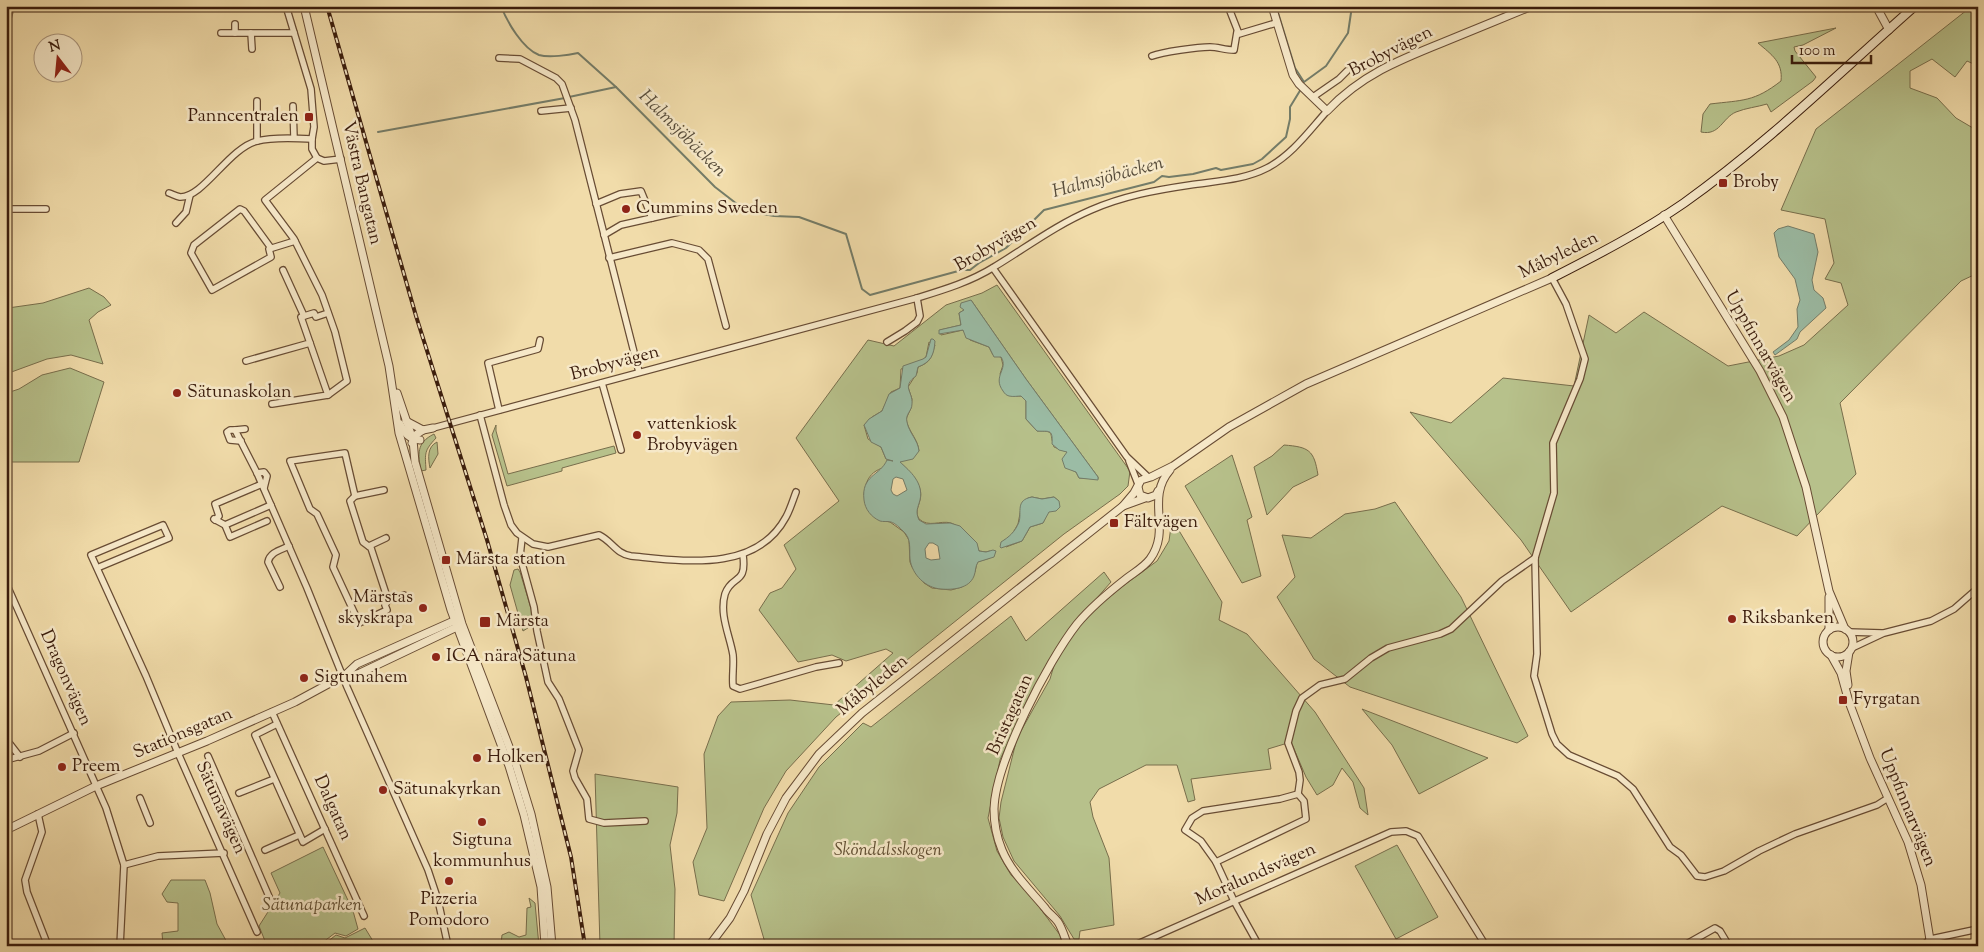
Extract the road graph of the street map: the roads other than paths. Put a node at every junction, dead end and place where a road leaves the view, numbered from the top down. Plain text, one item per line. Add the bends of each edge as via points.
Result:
1 (11, 6) edge
2 (286, 6) edge
3 (304, 6) edge
4 (1228, 6) edge
5 (1272, 6) edge
6 (1532, 6) edge
7 (1876, 6) edge
8 (1915, 6) edge
9 (1276, 23) junction
10 (236, 24) dead end
11 (6, 26) edge
12 (1889, 30) junction
13 (1237, 32) junction
14 (221, 33) dead end
15 (235, 33) junction
16 (251, 33) junction
17 (294, 33) junction
18 (252, 50) dead end
19 (1152, 56) dead end
20 (499, 58) dead end
21 (1347, 71) dead end
22 (1313, 97) junction
23 (257, 101) dead end
24 (293, 106) dead end
25 (571, 108) junction
26 (541, 110) dead end
27 (1327, 111) junction
28 (294, 138) junction
29 (312, 139) junction
30 (257, 141) junction
31 (317, 158) junction
32 (341, 159) junction
33 (169, 193) dead end
34 (190, 194) junction
35 (596, 204) junction
36 (6, 209) edge
37 (46, 209) dead end
38 (683, 211) dead end
39 (1664, 215) junction
40 (652, 218) junction
41 (176, 223) dead end
42 (604, 235) junction
43 (295, 241) junction
44 (271, 248) junction
45 (610, 258) junction
46 (993, 268) junction
47 (283, 270) dead end
48 (1552, 278) junction
49 (917, 298) junction
50 (328, 313) junction
51 (304, 316) junction
52 (726, 326) dead end
53 (540, 340) dead end
54 (887, 342) dead end
55 (310, 343) junction
56 (246, 361) dead end
57 (639, 372) junction
58 (602, 384) junction
59 (328, 395) junction
60 (272, 404) dead end
61 (499, 410) junction
62 (480, 415) junction
63 (402, 421) junction
64 (433, 428) junction
65 (235, 430) junction
66 (245, 430) dead end
67 (423, 430) junction
68 (416, 440) junction
69 (241, 441) junction
70 (621, 450) dead end
71 (1127, 456) junction
72 (1173, 466) junction
73 (410, 468) junction
74 (1150, 477) junction
75 (1138, 485) junction
76 (263, 487) junction
77 (1159, 489) junction
78 (384, 490) dead end
79 (796, 492) dead end
80 (355, 496) junction
81 (1146, 498) junction
82 (271, 505) junction
83 (1123, 506) junction
84 (1159, 517) junction
85 (267, 521) dead end
86 (225, 525) junction
87 (386, 538) dead end
88 (522, 538) junction
89 (289, 546) junction
90 (368, 546) junction
91 (743, 555) junction
92 (1535, 558) junction
93 (97, 568) junction
94 (6, 582) edge
95 (280, 587) dead end
96 (1978, 588) edge
97 (1829, 591) junction
98 (404, 595) dead end
99 (388, 600) junction
100 (458, 622) junction
101 (1829, 630) junction
102 (1847, 630) junction
103 (1884, 633) junction
104 (1850, 650) junction
105 (1830, 655) junction
106 (839, 663) dead end
107 (343, 677) junction
108 (272, 712) junction
109 (1854, 712) junction
110 (277, 724) junction
111 (74, 733) junction
112 (6, 739) edge
113 (178, 753) junction
114 (208, 756) dead end
115 (20, 757) junction
116 (6, 760) edge
117 (274, 779) junction
118 (96, 786) junction
119 (239, 793) dead end
120 (1298, 794) junction
121 (140, 798) dead end
122 (1888, 798) junction
123 (38, 814) junction
124 (645, 821) dead end
125 (150, 823) dead end
126 (325, 829) junction
127 (6, 830) edge
128 (299, 835) junction
129 (265, 850) dead end
130 (224, 853) junction
131 (1216, 862) junction
132 (124, 865) junction
133 (1234, 901) junction
134 (274, 908) dead end
135 (364, 916) dead end
136 (1978, 929) edge
137 (258, 932) dead end
138 (1931, 942) edge
139 (48, 946) edge
140 (120, 946) edge
141 (448, 946) edge
142 (545, 946) edge
143 (552, 946) edge
144 (710, 946) edge
145 (1068, 946) edge
146 (1133, 946) edge
147 (1259, 946) edge
148 (1486, 946) edge
149 (1683, 946) edge
150 (1729, 946) edge
151 (1922, 946) edge

1 - 11 street
2 - 17 street
3 - 32 street, Västra Bangatan
4 - 13 street
5 - 9 street
6 - 27 street, Brobyvägen via 1373,74 1342,95
7 - 12 street
8 - 12 main road, Måbyleden
9 - 13 street
9 - 22 street via 1293,75
10 - 15 street
12 - 39 main road, Måbyleden via 1770,135
13 - 19 street via 1234,50 1211,47 1161,52
14 - 15 street
15 - 16 street
16 - 17 street
16 - 18 street
17 - 29 street via 311,89
20 - 25 street via 520,60 545,71 562,84
21 - 22 street
22 - 27 street
23 - 30 street
24 - 28 street
25 - 26 street
25 - 35 street
27 - 46 street, Brobyvägen via 1299,143 1266,168 1238,178 1139,193 1113,201 1051,230
28 - 29 street
28 - 30 street
29 - 31 street via 312,149
30 - 34 street via 237,151
31 - 32 street via 324,161
31 - 43 street via 265,200
32 - 63 street, Västra Bangatan
33 - 34 street via 180,197
34 - 41 street via 186,212
35 - 40 street via 620,194 641,191
35 - 42 street
36 - 37 street
38 - 40 street
39 - 48 main road, Måbyleden
39 - 97 street, Uppfinnarvägen via 1760,371 1783,417 1806,487
40 - 42 street via 621,225
42 - 45 street
43 - 44 street
43 - 50 street
44 - 44 street via 270,257 212,290 191,253 194,245 240,209 244,210
45 - 52 street via 672,243 699,250 708,259
45 - 57 street
46 - 49 street, Brobyvägen
46 - 71 street
47 - 51 street
48 - 72 street, Måbyleden via 1306,384 1228,428
48 - 92 street via 1566,304 1585,359 1553,443 1554,493
49 - 54 street via 920,316 917,322
49 - 57 street, Brobyvägen
50 - 51 street
50 - 59 street via 347,382
51 - 55 street via 301,317
53 - 61 street via 538,349 488,363
55 - 56 street
55 - 59 street
57 - 58 street, Brobyvägen
58 - 61 street, Brobyvägen
58 - 70 street
59 - 60 street
61 - 62 street, Brobyvägen
62 - 64 street, Brobyvägen
62 - 88 street via 504,505 511,525
63 - 67 street
63 - 68 street, Västra Bangatan via 403,431
63 - 73 street, Västra Bangatan via 399,433
64 - 67 street, Brobyvägen
64 - 68 street, Brobyvägen
65 - 66 street
65 - 69 street
65 - 69 street via 227,432 227,436 230,440
67 - 68 street
68 - 73 street, Västra Bangatan via 410,447
68 - 100 street, Västra Bangatan via 415,462
69 - 76 street
71 - 74 street
71 - 75 street
72 - 74 street, Måbyleden
72 - 77 street, Måbyleden via 1162,479
73 - 100 street, Västra Bangatan
74 - 75 street, Måbyleden
74 - 77 street via 1158,482
75 - 81 street via 1140,495
75 - 83 street, Måbyleden
76 - 82 street
76 - 86 street via 215,504 219,516 214,518
77 - 81 street, Måbyleden via 1156,495
77 - 84 street, Bristagatan
78 - 80 street
79 - 91 street via 775,533
80 - 90 street via 350,501 363,542
80 - 99 street via 345,453 290,461 310,509 317,514 336,556 333,566 358,623 387,610 384,605
81 - 83 street, Måbyleden
81 - 84 street, Bristagatan via 1156,508
82 - 86 street
82 - 89 street
83 - 144 street, Måbyleden via 862,713 819,754 786,798 730,918
84 - 145 street, Bristagatan via 1159,543 1149,560 1100,600 1054,656 1021,721 997,790 994,809 1002,850 1014,872 1058,922
85 - 86 street via 230,537
87 - 90 street
88 - 91 street via 548,548 599,535 626,555 653,558 706,561
88 - 124 street via 520,556 534,607 548,682 559,699 579,750 573,771 587,799 589,819 604,823
89 - 95 street via 268,558
89 - 107 street
90 - 99 street
91 - 106 street via 745,569 742,576 725,594 724,622 732,653 733,686 740,689
92 - 120 street via 1502,581 1451,629 1388,648 1345,679 1320,685 1302,698 1288,743 1299,772
92 - 122 street via 1537,654 1534,676 1557,744 1568,755 1618,776 1633,789 1670,847 1681,855 1697,876 1724,871 1795,834 1877,805
93 - 93 street, Sätunavägen via 91,555 163,525 169,538
93 - 113 street, Sätunavägen
94 - 111 street, Dragonvägen
96 - 103 street via 1954,610 1931,621
97 - 101 street, Uppfinnarvägen
97 - 102 street, Uppfinnarvägen
98 - 99 street
100 - 107 street, Stationsgatan via 360,673
100 - 142 street, Västra Bangatan via 524,815 541,888
100 - 143 street, Västra Bangatan via 516,765 531,814 547,887
101 - 102 street via 1840,627
101 - 105 street via 1823,640
102 - 103 street
102 - 104 street via 1852,638
103 - 104 street
104 - 105 street via 1842,656
104 - 109 street, Uppfinnarvägen via 1846,671
105 - 109 street, Uppfinnarvägen via 1841,673
107 - 108 street, Stationsgatan
107 - 141 street via 431,876
108 - 110 street, Dalgatan
108 - 113 street, Stationsgatan
109 - 122 street, Uppfinnarvägen
110 - 117 street via 255,735
110 - 126 street, Dalgatan
111 - 115 street
111 - 118 street, Dragonvägen
112 - 115 street
113 - 118 street, Stationsgatan
113 - 130 street, Sätunavägen
114 - 134 street
115 - 116 street
117 - 119 street
117 - 128 street
118 - 123 street, Stationsgatan
118 - 132 street, Dragonvägen
120 - 131 street via 1304,801 1306,819
120 - 131 street via 1203,811 1192,818 1185,830 1202,841
121 - 125 street
122 - 138 street, Uppfinnarvägen via 1921,885
123 - 127 street, Stationsgatan
123 - 139 street via 42,832 25,880
126 - 128 street via 302,842
126 - 135 street, Dalgatan
128 - 129 street
130 - 132 street via 158,856
130 - 137 street, Sätunavägen
131 - 133 street
132 - 140 street
133 - 146 street, Moralundsvägen
133 - 147 street
133 - 148 street, Moralundsvägen via 1391,832 1406,831 1418,836
136 - 138 street
138 - 151 street
149 - 150 street via 1715,928

